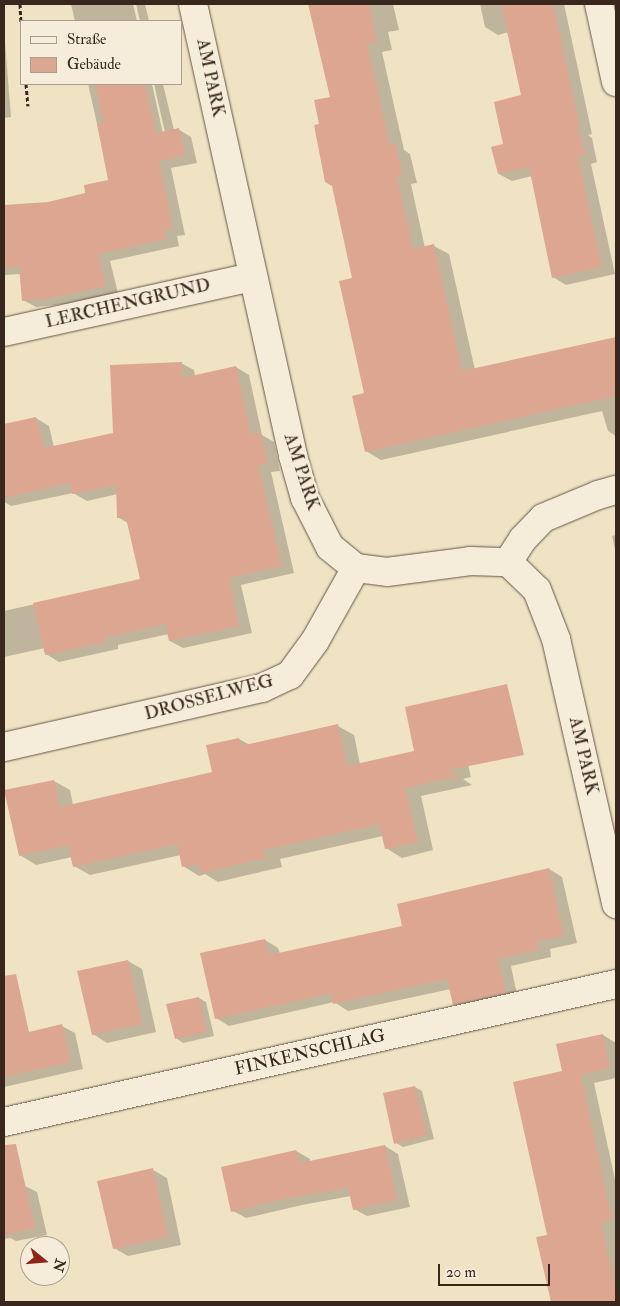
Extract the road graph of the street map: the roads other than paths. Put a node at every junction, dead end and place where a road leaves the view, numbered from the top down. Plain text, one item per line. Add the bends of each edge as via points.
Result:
1 (193, 4) edge
2 (599, 4) edge
3 (616, 82) edge
4 (253, 276) junction
5 (4, 332) edge
6 (616, 490) edge
7 (508, 562) junction
8 (356, 568) junction
9 (4, 747) edge
10 (614, 876) edge
11 (616, 904) edge
12 (616, 984) edge
13 (4, 1122) edge

1 - 4 street, AM PARK
2 - 3 street
4 - 5 street, LERCHENGRUND
4 - 8 street, AM PARK via 293,456 306,498 330,547
6 - 7 street via 542,518
7 - 8 street via 470,561 386,572
7 - 10 street, AM PARK via 537,590 556,639
8 - 9 street, DROSSELWEG via 315,641 290,675 262,688
10 - 11 street, AM PARK
12 - 13 street, FINKENSCHLAG

